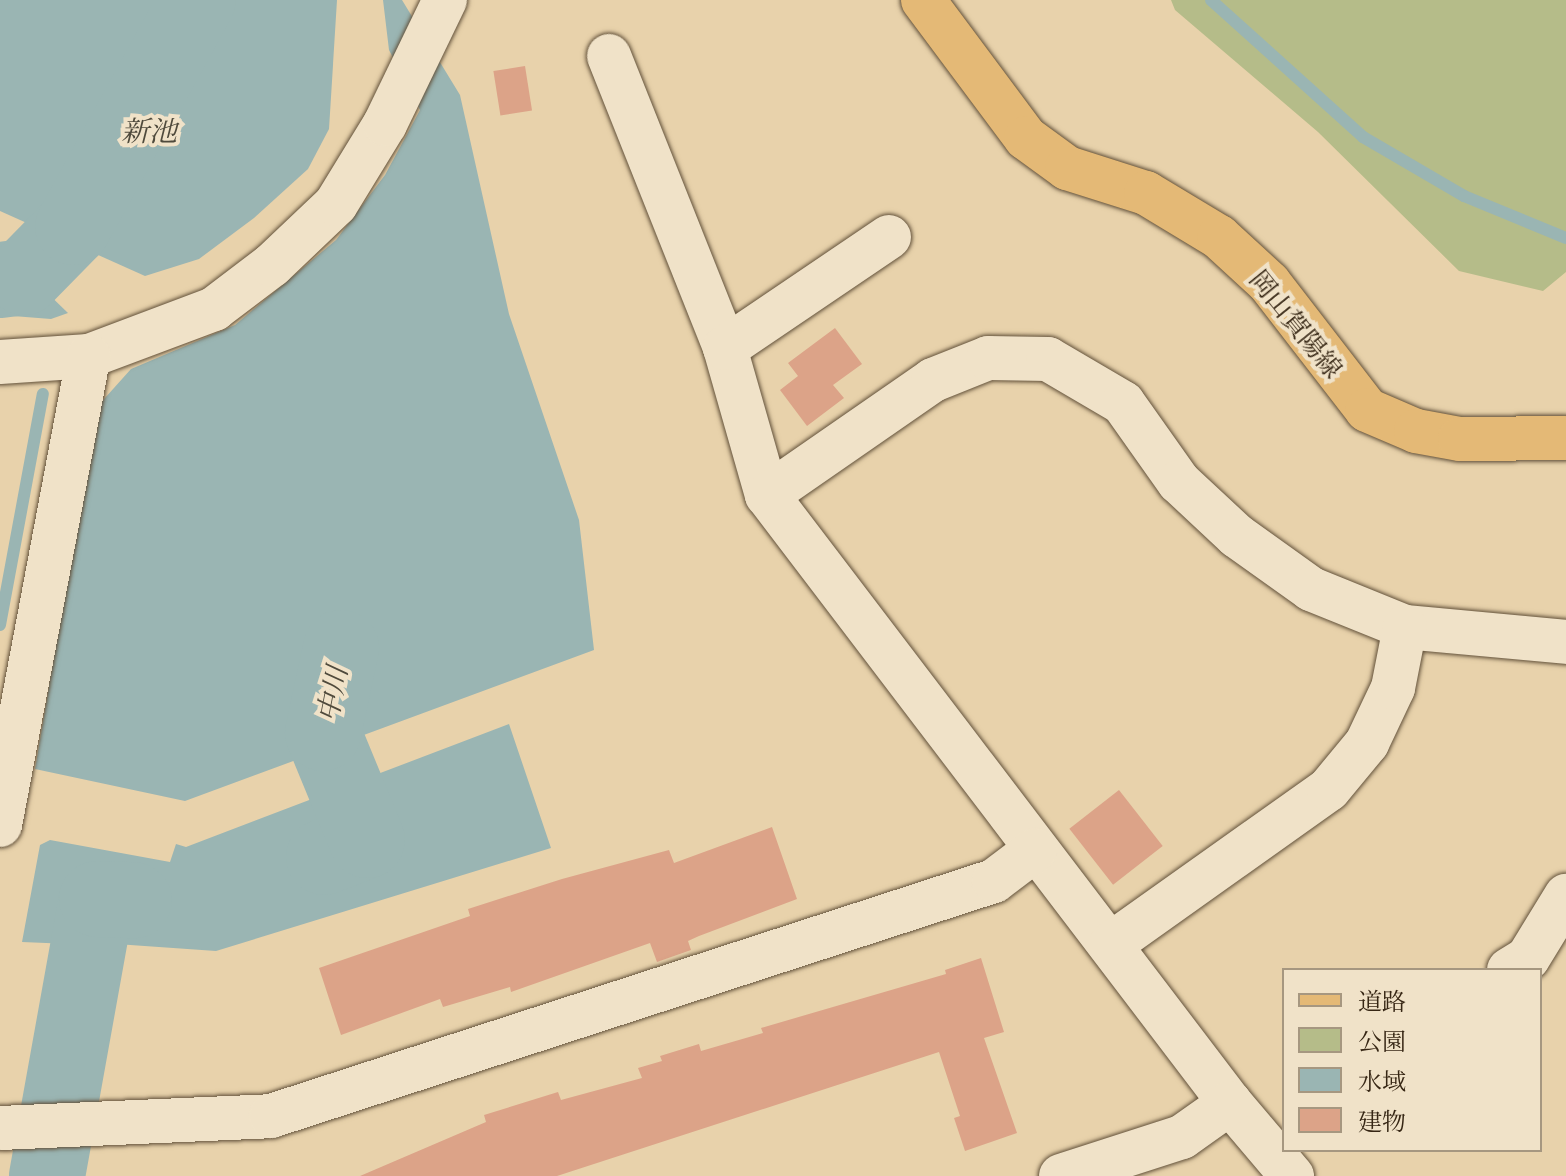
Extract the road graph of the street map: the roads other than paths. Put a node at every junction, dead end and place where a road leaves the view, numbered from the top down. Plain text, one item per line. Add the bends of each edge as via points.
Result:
1 (923, 0) edge
2 (436, 19) edge
3 (609, 56) dead end
4 (889, 237) dead end
5 (725, 348) junction
6 (89, 356) junction
7 (0, 362) edge
8 (1566, 438) edge
9 (767, 495) junction
10 (1405, 627) junction
11 (1566, 642) edge
12 (0, 825) edge
13 (1035, 850) junction
14 (1566, 896) edge
15 (1111, 944) junction
16 (1512, 968) edge
17 (1230, 1103) junction
18 (37, 1127) edge
19 (1282, 1153) edge
20 (1061, 1176) edge

1 - 8 main road, 岡山賀陽線 via 1026,138 1067,168 1146,193 1219,237 1269,283 1367,410 1416,431 1460,439
2 - 6 street via 336,204 272,265 214,309
3 - 5 street
4 - 5 street
5 - 9 street
6 - 7 street
6 - 12 street
9 - 10 street via 933,380 988,358 1048,359 1123,403 1179,482 1237,536 1311,589
9 - 13 street
10 - 11 street
10 - 15 street via 1393,688 1367,743 1329,789
13 - 15 street
13 - 18 street via 994,881 271,1116
14 - 16 street via 1528,958
15 - 17 street
17 - 19 street
17 - 20 street via 1182,1137

